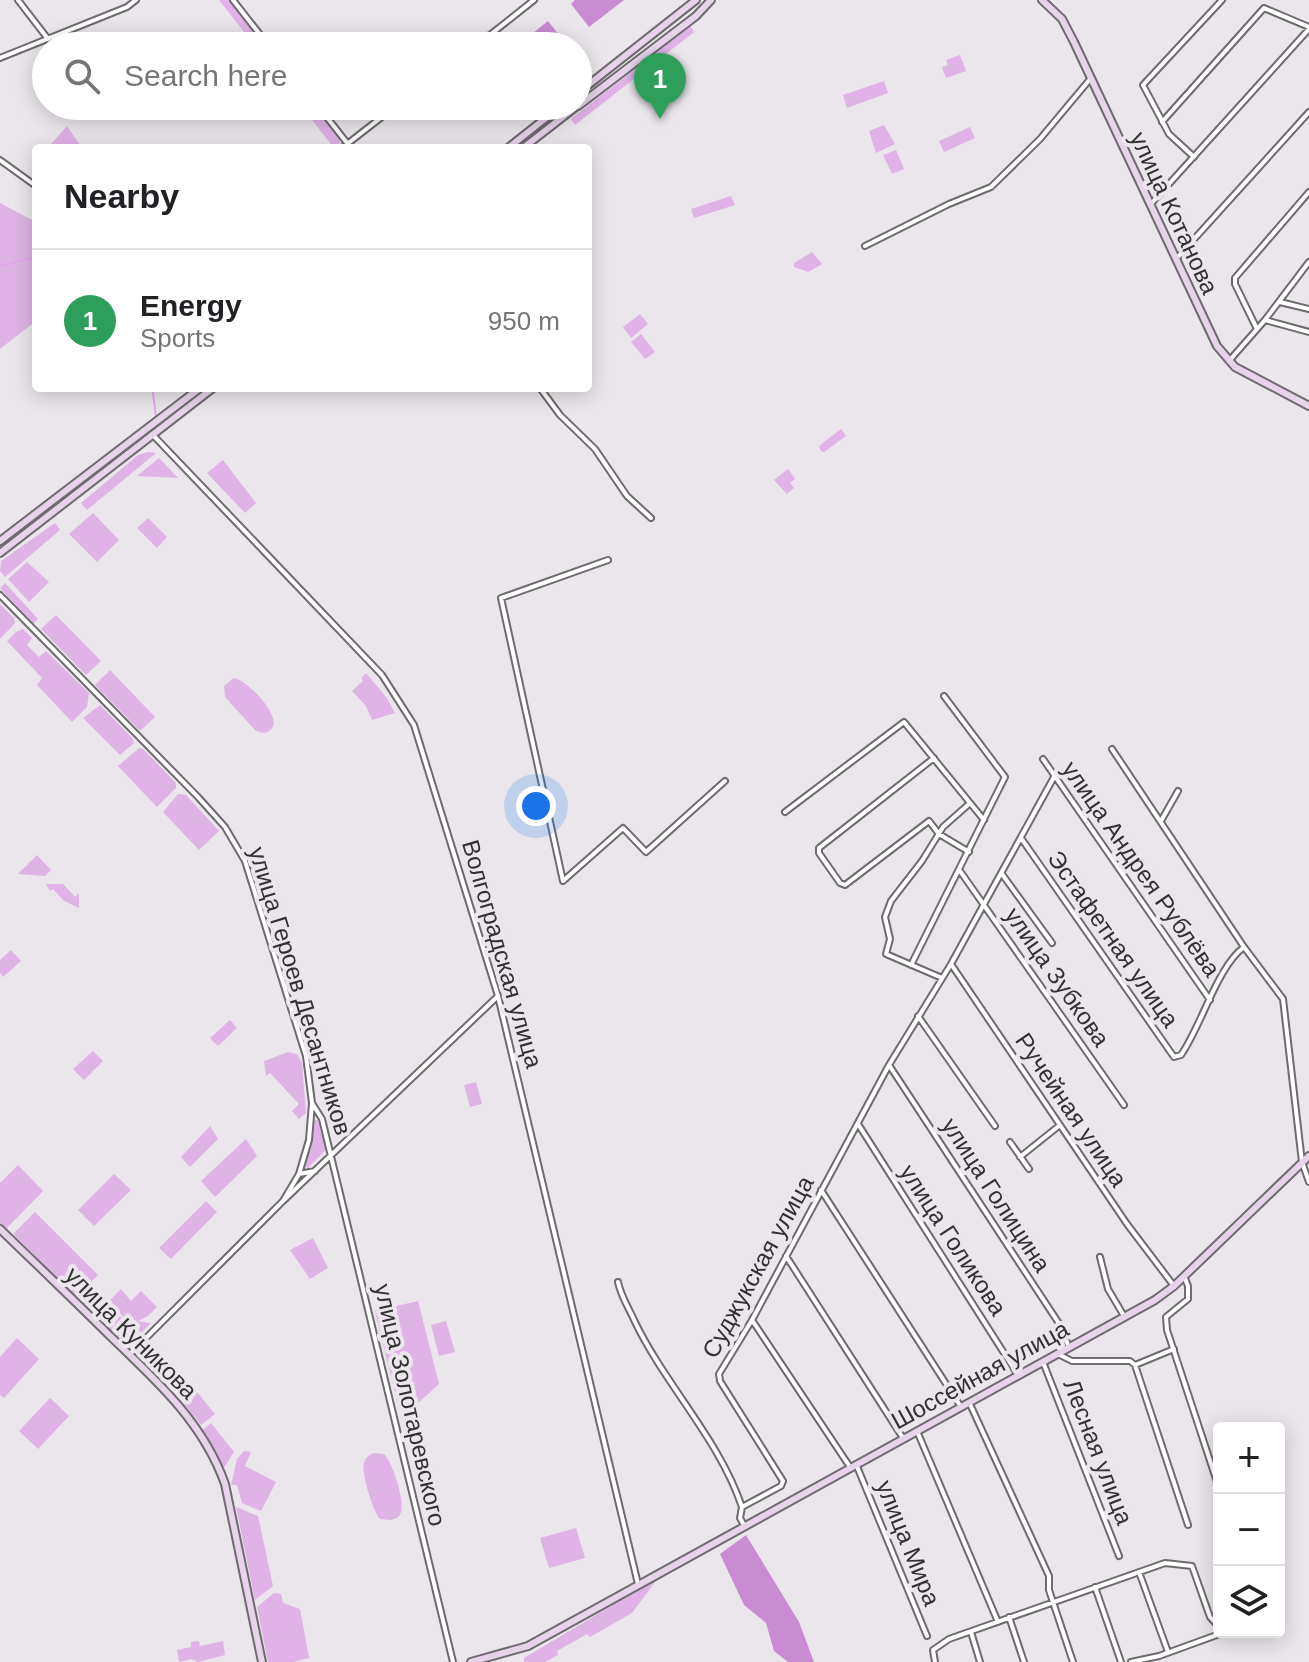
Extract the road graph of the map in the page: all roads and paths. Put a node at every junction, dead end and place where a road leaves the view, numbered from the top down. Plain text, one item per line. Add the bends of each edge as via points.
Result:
1 (18, 0) edge
2 (136, 0) edge
3 (233, 0) edge
4 (534, 0) edge
5 (696, 0) edge
6 (711, 0) edge
7 (1043, 0) edge
8 (1222, 0) edge
9 (686, 3) edge
10 (696, 16) junction
11 (1309, 28) edge
12 (43, 32) edge
13 (65, 32) edge
14 (258, 32) edge
15 (494, 32) edge
16 (32, 45) edge
17 (0, 58) edge
18 (1091, 78) junction
19 (592, 81) edge
20 (592, 95) edge
21 (1309, 112) edge
22 (329, 120) edge
23 (380, 120) edge
24 (543, 120) edge
25 (560, 120) edge
26 (1162, 122) junction
27 (347, 144) edge
28 (351, 144) edge
29 (513, 144) edge
30 (528, 144) edge
31 (1194, 157) junction
32 (0, 160) edge
33 (32, 183) edge
34 (1309, 192) edge
35 (1150, 205) junction
36 (865, 246) dead end
37 (1176, 260) junction
38 (1309, 262) edge
39 (1306, 270) edge
40 (1279, 302) junction
41 (1309, 309) edge
42 (1265, 320) junction
43 (1257, 329) junction
44 (1309, 332) edge
45 (1229, 361) junction
46 (195, 392) edge
47 (207, 392) edge
48 (543, 392) edge
49 (1309, 406) edge
50 (150, 431) junction
51 (651, 518) dead end
52 (0, 541) edge
53 (0, 553) edge
54 (608, 560) dead end
55 (0, 595) edge
56 (944, 696) dead end
57 (1112, 749) dead end
58 (934, 758) junction
59 (1043, 759) dead end
60 (1054, 777) junction
61 (725, 781) dead end
62 (1178, 791) dead end
63 (969, 804) junction
64 (785, 812) dead end
65 (984, 820) junction
66 (1161, 821) junction
67 (939, 834) junction
68 (1021, 838) junction
69 (969, 852) junction
70 (959, 871) junction
71 (1001, 873) junction
72 (985, 905) junction
73 (1052, 943) dead end
74 (1244, 947) junction
75 (951, 964) junction
76 (911, 965) junction
77 (942, 978) junction
78 (498, 996) junction
79 (1210, 1000) junction
80 (918, 1016) junction
81 (889, 1065) junction
82 (312, 1103) junction
83 (1124, 1105) dead end
84 (858, 1124) junction
85 (1060, 1125) junction
86 (995, 1126) dead end
87 (1010, 1142) dead end
88 (331, 1156) junction
89 (1309, 1156) edge
90 (1020, 1157) junction
91 (1302, 1162) junction
92 (320, 1168) junction
93 (1029, 1169) dead end
94 (299, 1174) junction
95 (1309, 1182) edge
96 (821, 1190) junction
97 (283, 1201) junction
98 (0, 1229) edge
99 (786, 1256) junction
100 (1100, 1257) dead end
101 (1184, 1276) junction
102 (618, 1282) dead end
103 (1174, 1286) junction
104 (1124, 1316) junction
105 (752, 1320) junction
106 (1069, 1348) junction
107 (1174, 1349) junction
108 (130, 1354) junction
109 (1058, 1354) junction
110 (1043, 1362) junction
111 (1135, 1365) junction
112 (1019, 1375) junction
113 (969, 1402) junction
114 (961, 1407) junction
115 (917, 1431) junction
116 (903, 1438) junction
117 (853, 1465) junction
118 (1213, 1469) edge
119 (742, 1507) junction
120 (1188, 1525) dead end
121 (745, 1527) junction
122 (1119, 1556) dead end
123 (1139, 1572) junction
124 (638, 1584) junction
125 (1095, 1587) junction
126 (1054, 1601) junction
127 (1009, 1617) junction
128 (1213, 1620) edge
129 (998, 1622) junction
130 (971, 1632) junction
131 (927, 1636) dead end
132 (1213, 1636) edge
133 (1168, 1652) junction
134 (262, 1662) edge
135 (453, 1662) edge
136 (471, 1662) edge
137 (935, 1662) edge
138 (980, 1662) edge
139 (1024, 1662) edge
140 (1073, 1662) edge
141 (1121, 1662) edge
142 (1131, 1662) edge

1 - 12 street
2 - 13 street
3 - 14 street
4 - 15 street
5 - 9 street
6 - 10 street
7 - 18 street, улица Котанова via 1062,19
8 - 26 street via 1143,85
9 - 10 street
9 - 19 street
10 - 20 street
11 - 26 street via 1264,8
11 - 31 street
16 - 17 street
18 - 35 street, улица Котанова
18 - 36 street via 991,187
21 - 37 street
22 - 27 street
23 - 28 street
24 - 29 street
25 - 30 street
26 - 31 street
31 - 35 street
32 - 33 street
34 - 43 street via 1235,278
35 - 37 street, улица Котанова
37 - 45 street, улица Котанова
38 - 39 street
39 - 40 street
40 - 41 street
40 - 42 street
42 - 43 street
42 - 44 street
43 - 45 street
45 - 49 street, улица Котанова
46 - 50 street
47 - 50 street
48 - 51 street
50 - 52 street
50 - 53 street
50 - 78 street, Волгоградская улица via 382,675 405,708 439,799
54 - 61 street via 501,598 563,881 623,828 646,852
55 - 82 street, улица Героев Десантников via 198,797 236,844 302,1043
56 - 65 street via 1005,777
57 - 66 street
58 - 63 street
58 - 64 street via 904,722
58 - 67 street via 818,849 845,885 927,822
59 - 60 street, улица Андрея Рублёва
60 - 68 street
60 - 79 street, улица Андрея Рублёва
62 - 66 street
63 - 65 street
63 - 67 street
65 - 69 street
66 - 74 street
67 - 69 street
67 - 76 street via 885,917 890,939 886,954
68 - 71 street
68 - 79 street, Эстафетная улица via 1178,1057
69 - 70 street
70 - 72 street, улица Зубкова
70 - 76 street
71 - 72 street
71 - 73 street
72 - 75 street
72 - 83 street, улица Зубкова
74 - 79 street
74 - 91 street via 1283,999
75 - 77 street
75 - 85 street, Ручейная улица
76 - 77 street
77 - 80 street
78 - 88 street
78 - 124 street, Волгоградская улица
80 - 81 street, Суджукская улица
80 - 86 street
81 - 84 street, Суджукская улица
81 - 106 street, улица Голицина via 1062,1328
82 - 88 street, улица Героев Десантников via 322,1119
82 - 94 street
84 - 96 street, Суджукская улица
84 - 112 street, улица Голикова
85 - 90 street
85 - 103 street, Ручейная улица
87 - 90 street
88 - 92 street
88 - 135 street, улица Золотаревского
89 - 91 street, Шоссейная улица
90 - 93 street
91 - 95 street
91 - 101 street, Шоссейная улица
92 - 94 street
92 - 97 street
94 - 97 street
96 - 99 street, Суджукская улица
96 - 114 street
97 - 108 street
98 - 108 street, улица Куникова
99 - 105 street, Суджукская улица
99 - 116 street
100 - 104 street via 1108,1289
101 - 103 street, Шоссейная улица
101 - 107 street via 1188,1299 1166,1317
102 - 119 street via 651,1354 724,1463
103 - 104 street, Шоссейная улица
104 - 106 street, Шоссейная улица
105 - 117 street, улица Мира
105 - 119 street, Суджукская улица via 719,1379 783,1484
106 - 109 street, Шоссейная улица
107 - 111 street
107 - 118 street
108 - 134 street, улица Куникова via 185,1412 218,1466
109 - 110 street, Шоссейная улица
109 - 111 street via 1072,1361
110 - 112 street, Шоссейная улица
110 - 122 street, Лесная улица
111 - 120 street
112 - 113 street, Шоссейная улица
113 - 114 street, Шоссейная улица
113 - 126 street via 1049,1576
114 - 115 street, Шоссейная улица
115 - 116 street, Шоссейная улица
115 - 129 street
116 - 117 street, Шоссейная улица
117 - 121 street, Шоссейная улица
117 - 131 street, улица Мира
119 - 121 street
121 - 124 street, Шоссейная улица
123 - 125 street
123 - 128 street via 1171,1563 1192,1566
123 - 133 street
124 - 136 street, Шоссейная улица via 528,1646
125 - 126 street
125 - 141 street
126 - 127 street
126 - 140 street
127 - 129 street
127 - 139 street
129 - 130 street
130 - 137 street via 941,1643 933,1650
130 - 138 street
132 - 133 street
133 - 142 street

